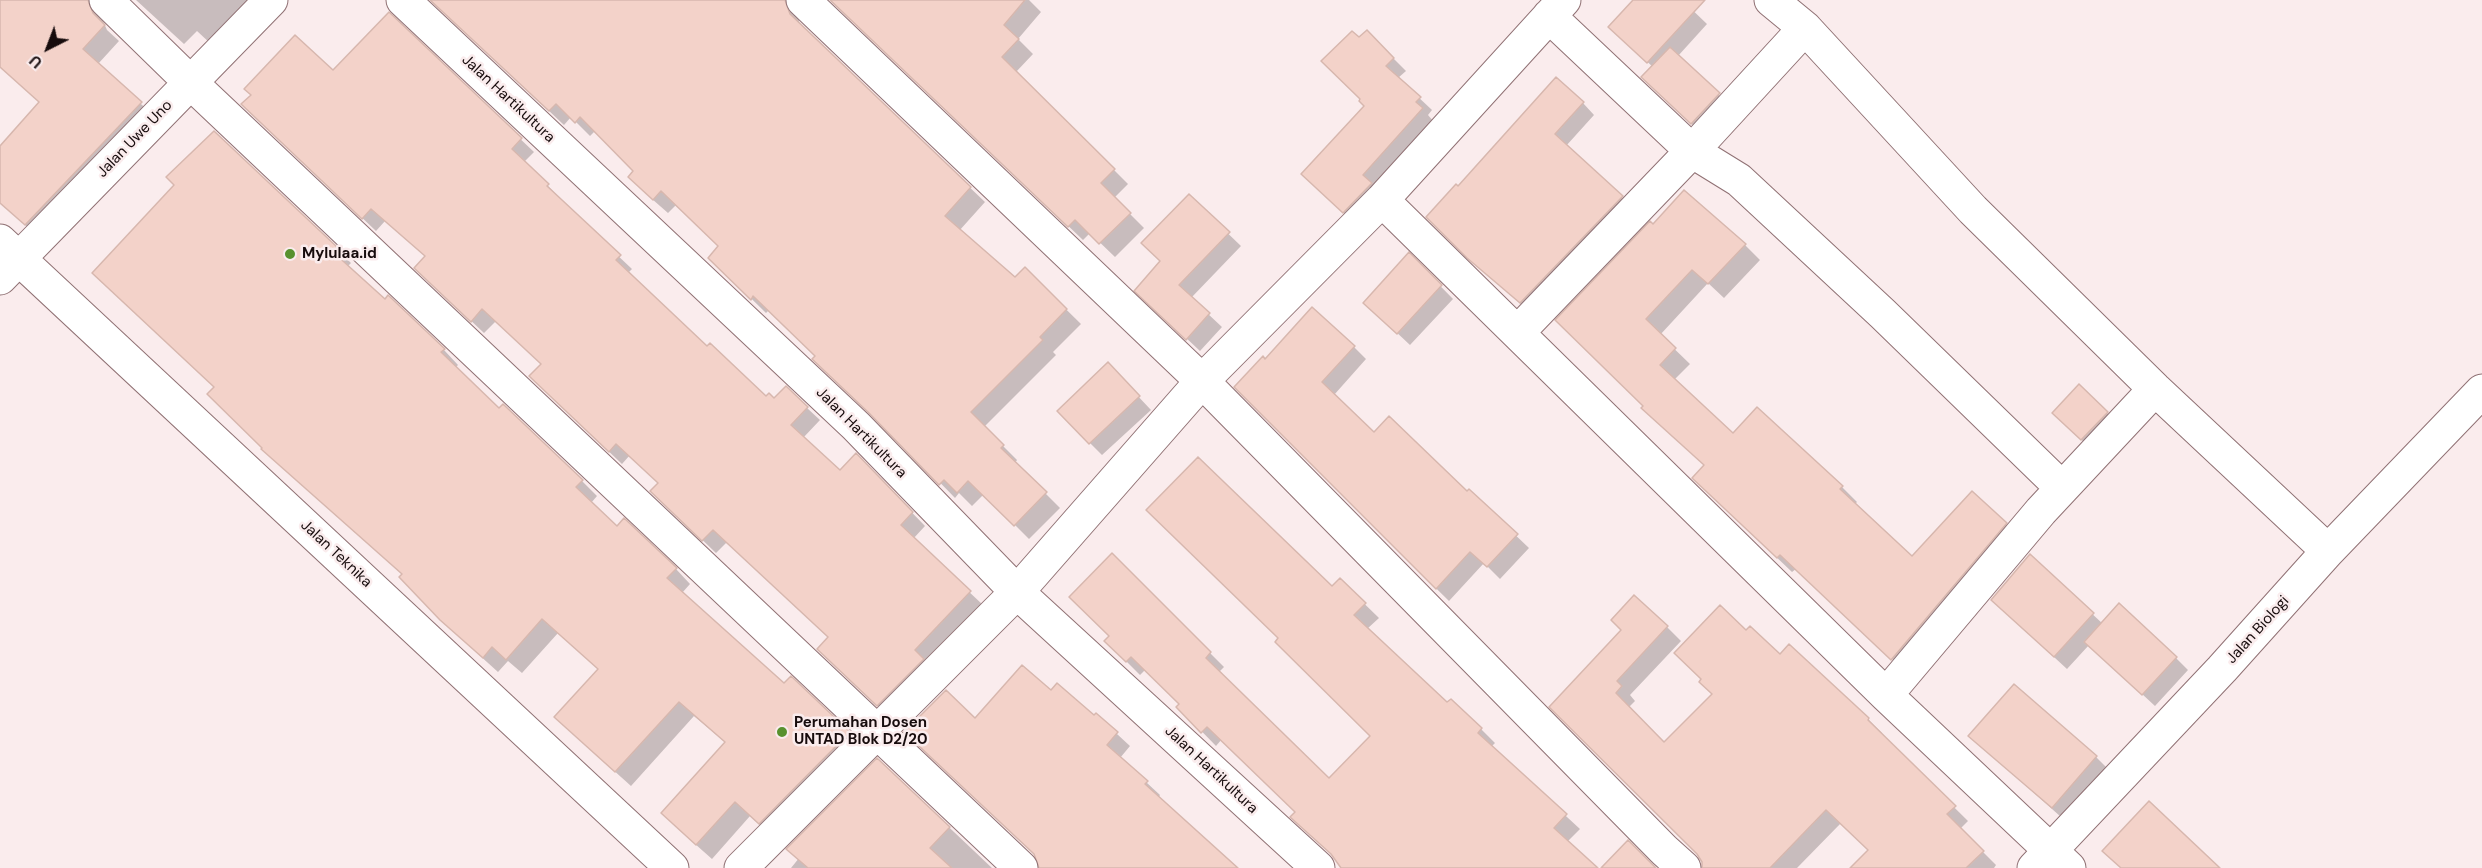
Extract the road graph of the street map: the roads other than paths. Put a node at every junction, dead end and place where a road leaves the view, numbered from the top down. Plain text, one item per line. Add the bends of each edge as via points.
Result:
1 (106, 0) edge
2 (271, 0) edge
3 (403, 0) edge
4 (803, 0) edge
5 (1771, 0) edge
6 (1556, 8) edge
7 (1805, 28) junction
8 (190, 82) junction
9 (1692, 151) junction
10 (1382, 200) junction
11 (6, 259) edge
12 (1518, 332) junction
13 (1202, 381) junction
14 (2155, 389) junction
15 (2482, 392) edge
16 (2062, 488) junction
17 (2328, 551) junction
18 (1017, 592) junction
19 (1886, 695) junction
20 (879, 732) junction
21 (2051, 862) edge
22 (672, 868) edge
23 (741, 868) edge
24 (1021, 868) edge
25 (1318, 868) edge
26 (1684, 868) edge

1 - 8 street
2 - 8 street, Jalan Uwe Uno
3 - 18 street, Jalan Hartikultura via 856,426
4 - 13 street
5 - 7 street
6 - 9 street
6 - 10 street
7 - 9 street
7 - 14 street via 1973,210
8 - 11 street, Jalan Uwe Uno
8 - 20 street
9 - 12 street
9 - 16 street via 1739,180
10 - 12 street
10 - 13 street
11 - 22 street, Jalan Teknika
12 - 19 street
13 - 18 street
13 - 26 street
14 - 16 street
14 - 17 street
15 - 17 street, Jalan Biologi
16 - 19 street
17 - 21 street, Jalan Biologi
18 - 20 street
18 - 25 street, Jalan Hartikultura
19 - 21 street
20 - 23 street
20 - 24 street

